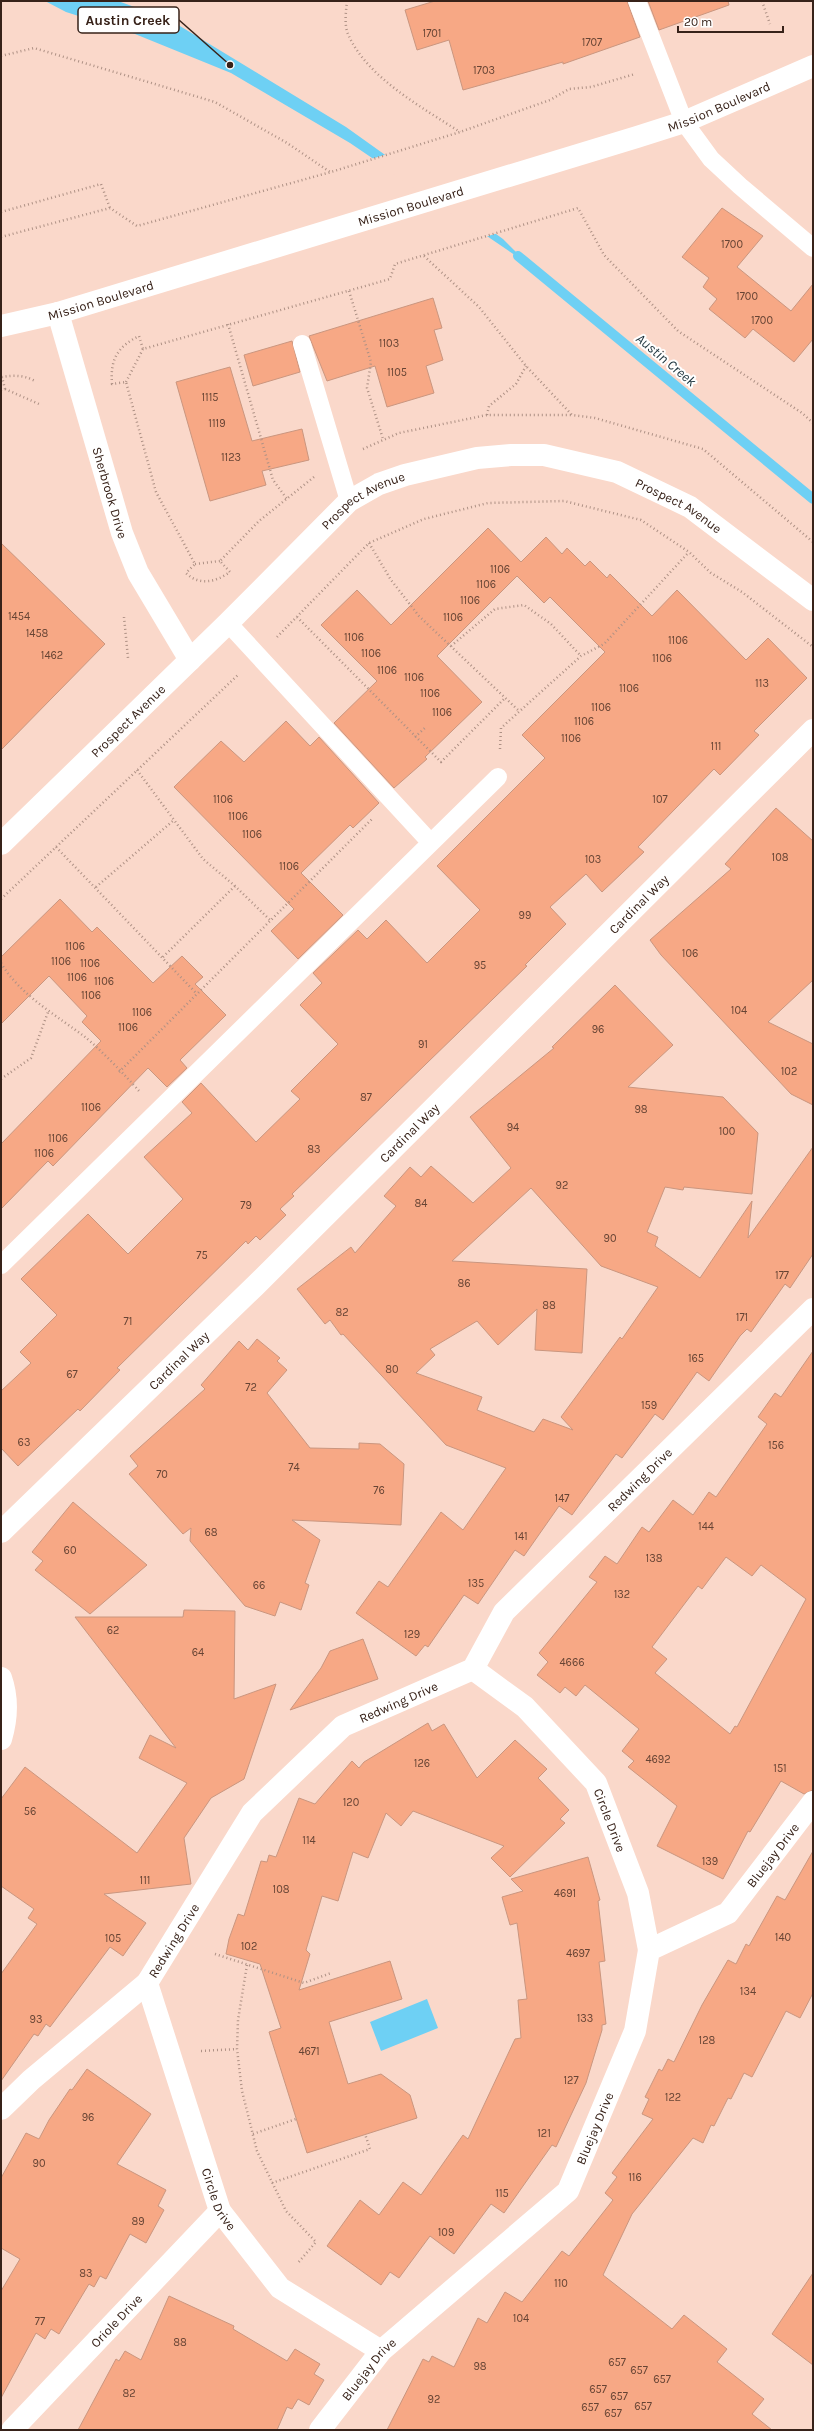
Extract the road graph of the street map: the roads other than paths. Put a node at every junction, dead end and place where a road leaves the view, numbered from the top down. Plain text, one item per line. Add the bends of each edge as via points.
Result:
1 (637, 1) edge
2 (813, 66) edge
3 (684, 122) junction
4 (813, 248) edge
5 (58, 313) junction
6 (1, 326) edge
7 (302, 344) dead end
8 (349, 501) junction
9 (813, 600) edge
10 (228, 623) junction
11 (190, 660) junction
12 (813, 730) edge
13 (498, 777) road end
14 (431, 843) junction
15 (1, 844) edge
16 (1, 1265) edge
17 (813, 1308) edge
18 (1, 1532) edge
19 (473, 1669) junction
20 (1, 1678) edge
21 (1, 1739) edge
22 (813, 1802) edge
23 (649, 1950) junction
24 (147, 1983) junction
25 (1, 2109) edge
26 (220, 2211) junction
27 (381, 2351) junction
28 (12, 2430) edge
29 (320, 2430) edge

1 - 3 lane
2 - 3 street, Mission Boulevard
3 - 4 lane via 715,162
3 - 5 street, Mission Boulevard
5 - 6 street, Mission Boulevard
5 - 11 street, Sherbrook Drive via 122,532 138,573
7 - 8 lane
8 - 9 street, Prospect Avenue via 379,484 405,475 476,458 544,455 575,461 617,472 690,507
8 - 10 street, Prospect Avenue
10 - 11 street, Prospect Avenue
10 - 14 lane
11 - 15 street, Prospect Avenue
12 - 18 street, Cardinal Way via 255,1286
13 - 14 lane
14 - 16 lane
17 - 19 street, Redwing Drive via 504,1612
19 - 23 street, Circle Drive via 525,1708 596,1783 638,1893
19 - 24 street, Redwing Drive via 343,1726 252,1813
20 - 21 street via 6,1692 6,1725
22 - 23 street, Bluejay Drive via 728,1913
23 - 27 street, Bluejay Drive via 635,2031 568,2191
24 - 25 street, Redwing Drive via 31,2080
24 - 26 street, Circle Drive
26 - 27 street, Circle Drive via 280,2288
26 - 28 street, Oriole Drive
27 - 29 street, Bluejay Drive

